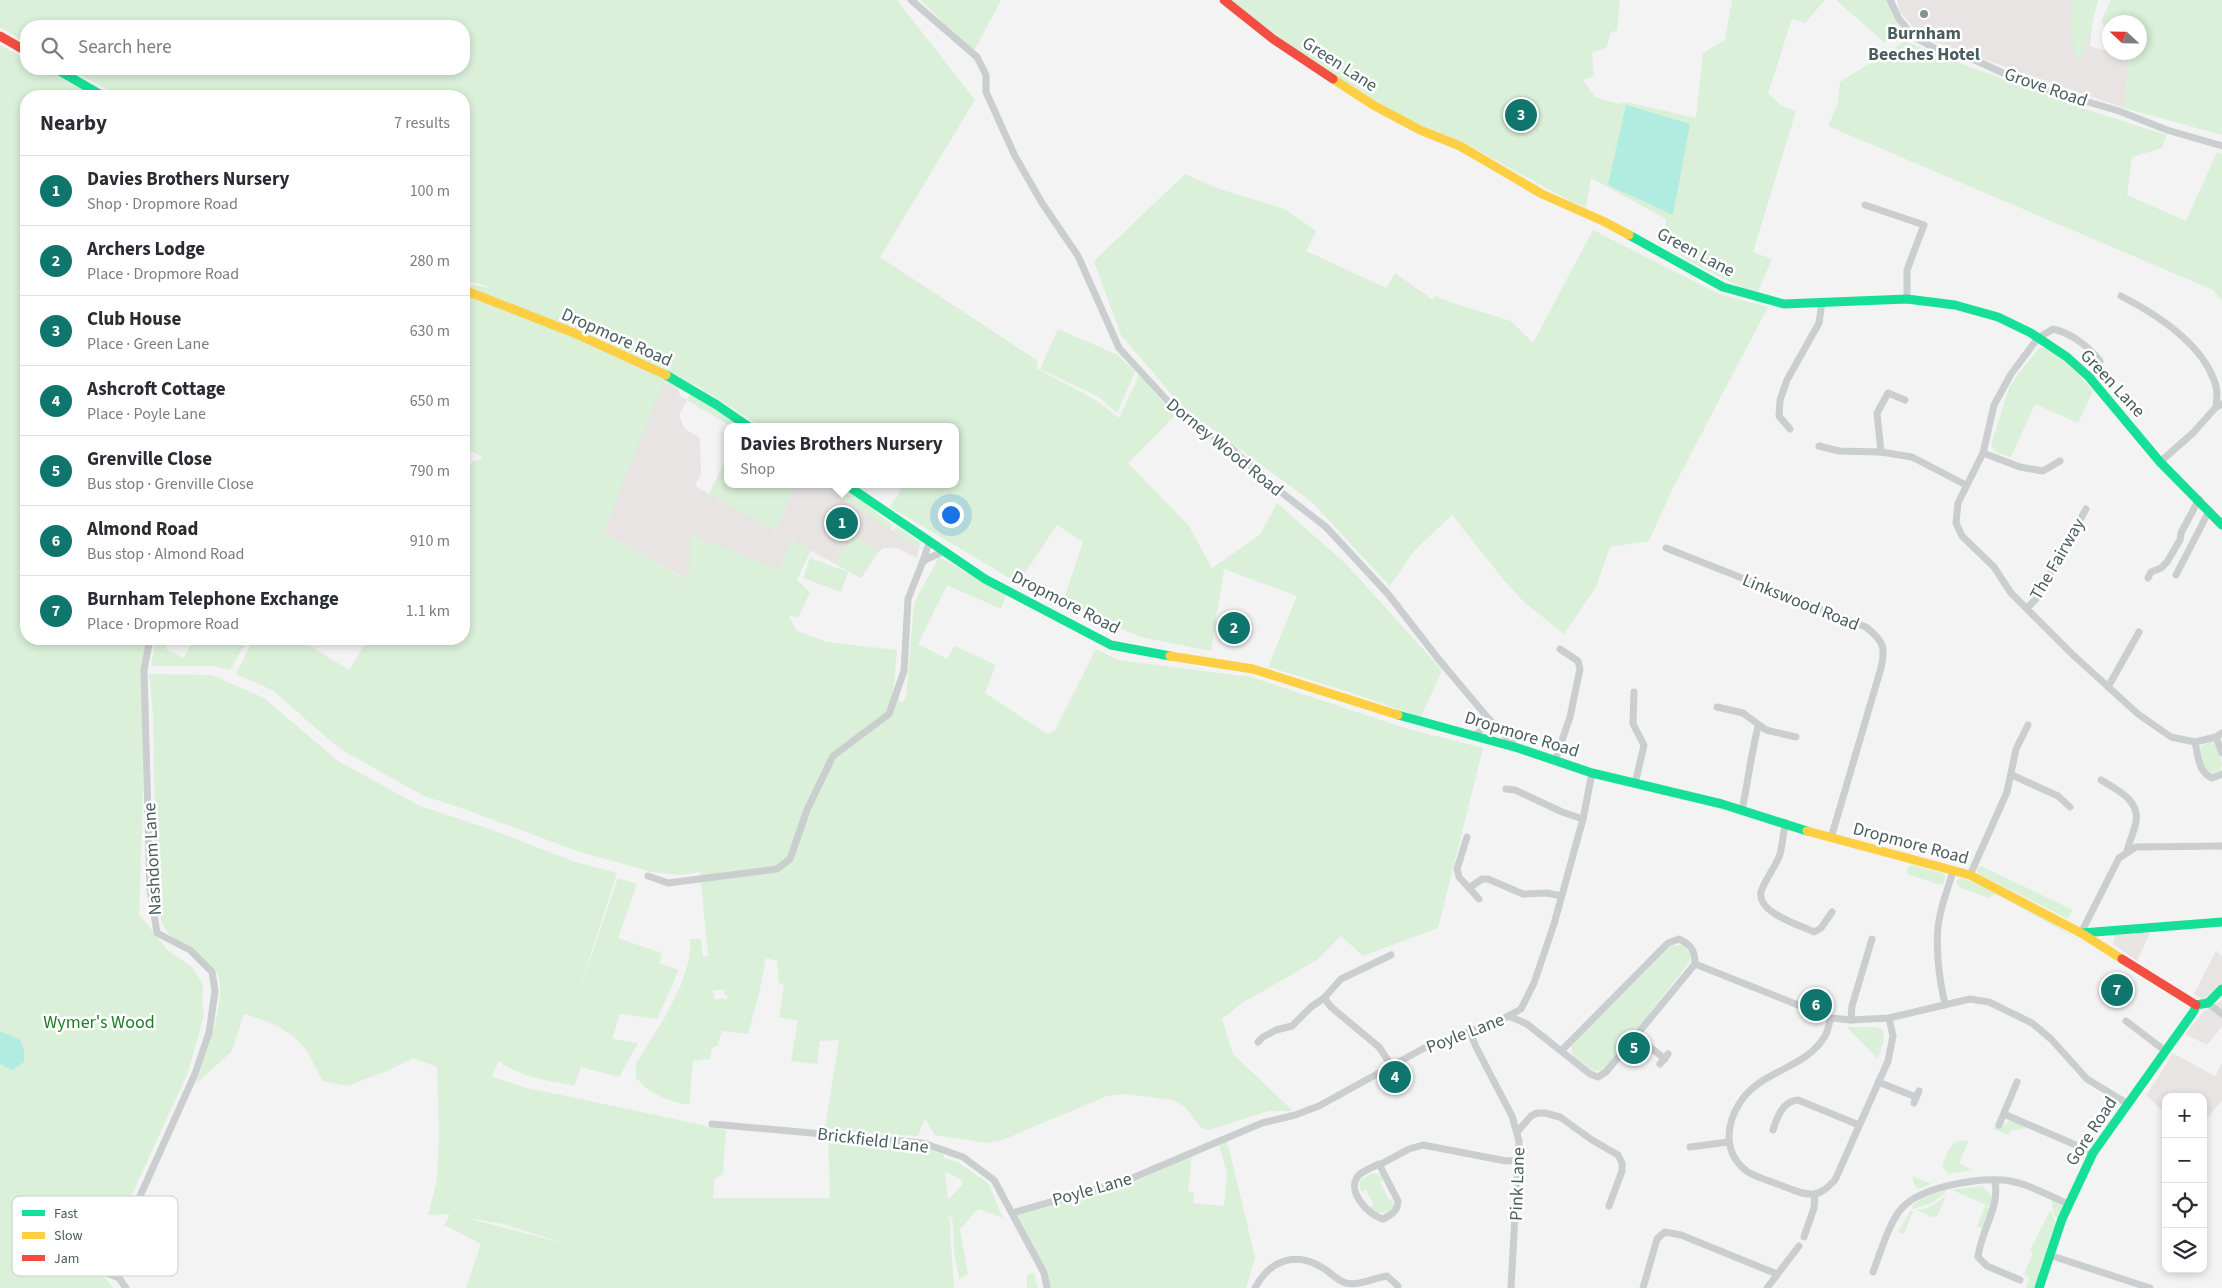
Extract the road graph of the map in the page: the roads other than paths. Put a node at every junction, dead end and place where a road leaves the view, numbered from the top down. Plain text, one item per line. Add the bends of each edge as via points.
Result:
1 (911, 0) edge
2 (1224, 0) edge
3 (1890, 0) edge
4 (0, 36) edge
5 (20, 48) edge
6 (66, 75) edge
7 (93, 90) edge
8 (2222, 146) edge
9 (1865, 206) dead end
10 (470, 292) edge
11 (2121, 296) dead end
12 (1907, 299) junction
13 (1822, 302) junction
14 (2038, 338) junction
15 (2089, 378) junction
16 (1905, 400) dead end
17 (2219, 405) edge
18 (744, 423) edge
19 (1790, 429) dead end
20 (1819, 446) dead end
21 (1881, 452) junction
22 (1983, 453) junction
23 (2060, 461) dead end
24 (2160, 462) junction
25 (1966, 485) junction
26 (852, 488) edge
27 (2199, 500) junction
28 (2086, 509) dead end
29 (2209, 511) junction
30 (2222, 524) edge
31 (929, 543) junction
32 (1666, 548) dead end
33 (942, 552) junction
34 (924, 561) junction
35 (2176, 575) dead end
36 (2148, 578) dead end
37 (2027, 608) junction
38 (2138, 632) dead end
39 (149, 645) edge
40 (1560, 649) dead end
41 (2108, 687) junction
42 (1634, 692) dead end
43 (1717, 707) dead end
44 (1488, 718) junction
45 (2028, 725) dead end
46 (1758, 727) junction
47 (2219, 735) edge
48 (1476, 736) junction
49 (1796, 737) dead end
50 (2195, 742) junction
51 (1518, 748) junction
52 (2222, 753) edge
53 (1555, 761) junction
54 (1592, 773) junction
55 (2222, 774) edge
56 (2012, 775) junction
57 (2101, 780) dead end
58 (1635, 784) junction
59 (1506, 789) dead end
60 (2070, 806) dead end
61 (1742, 810) junction
62 (1583, 819) junction
63 (1786, 823) junction
64 (1468, 837) dead end
65 (1831, 838) junction
66 (2222, 846) edge
67 (2127, 852) junction
68 (1954, 871) junction
69 (1970, 875) junction
70 (648, 876) dead end
71 (1469, 888) junction
72 (1562, 896) junction
73 (1479, 899) dead end
74 (1832, 912) dead end
75 (2222, 922) edge
76 (2104, 932) junction
77 (2082, 933) junction
78 (1872, 939) dead end
79 (2098, 943) junction
80 (1391, 955) dead end
81 (1695, 964) junction
82 (2222, 989) edge
83 (1324, 998) junction
84 (1945, 1004) junction
85 (2208, 1004) junction
86 (2196, 1005) junction
87 (1521, 1009) junction
88 (2222, 1014) edge
89 (1509, 1016) junction
90 (1831, 1018) junction
91 (1889, 1018) junction
92 (1852, 1020) junction
93 (1527, 1024) junction
94 (1470, 1032) junction
95 (2127, 1032) dead end
96 (1636, 1036) junction
97 (1258, 1042) dead end
98 (2164, 1050) junction
99 (1561, 1051) junction
100 (1664, 1059) dead end
101 (1391, 1065) junction
102 (1878, 1082) junction
103 (2017, 1082) dead end
104 (1916, 1097) dead end
105 (2128, 1104) junction
106 (2004, 1114) junction
107 (712, 1124) dead end
108 (1859, 1125) junction
109 (1999, 1126) dead end
110 (1773, 1130) dead end
111 (1518, 1131) junction
112 (1728, 1142) junction
113 (1690, 1147) dead end
114 (2092, 1154) junction
115 (1520, 1160) junction
116 (1380, 1164) junction
117 (1995, 1181) junction
118 (1815, 1194) junction
119 (140, 1196) edge
120 (2068, 1204) junction
121 (1609, 1206) dead end
122 (1012, 1213) junction
123 (1804, 1237) dead end
124 (1799, 1246) dead end
125 (2049, 1255) junction
126 (1873, 1271) dead end
127 (1777, 1274) junction
128 (114, 1276) edge
129 (2020, 1280) dead end
130 (1398, 1286) dead end
131 (126, 1288) edge
132 (1047, 1288) edge
133 (1255, 1288) edge
134 (1511, 1288) edge
135 (1642, 1288) edge
136 (1767, 1288) edge
137 (2039, 1288) edge
138 (2150, 1288) edge

1 - 44 street, Dorney Wood Road via 977,56 986,75 986,92 1015,156 1078,256 1118,348 1193,425 1228,445 1326,528 1388,594
2 - 13 street, Green Lane via 1273,39 1374,105 1420,130 1460,146 1542,194 1605,222 1723,287 1784,304
3 - 8 street, Grove Road via 1899,19 1914,37 1936,49 1977,61 2028,84
4 - 5 street
6 - 7 street
9 - 12 street via 1924,225 1908,270
10 - 18 street, Dropmore Road via 593,342 718,404
11 - 17 street via 2151,312 2190,344 2214,379
12 - 13 street, Green Lane
12 - 14 street, Green Lane via 1954,305 1998,318
13 - 19 street via 1819,323 1787,380 1780,400 1779,416
14 - 15 street, Green Lane via 2067,357
14 - 15 street via 2053,329 2076,338 2100,361
14 - 22 street, The Fairway via 2011,374 1994,405
15 - 24 street, Green Lane
16 - 21 street via 1888,393 1877,413
17 - 24 street
20 - 21 street via 1839,451
21 - 25 street via 1912,457
22 - 23 street via 2020,467 2043,471
22 - 25 street, The Fairway
24 - 27 street, Green Lane
25 - 37 street, The Fairway via 1958,503 1956,522 1962,536 1994,567 2011,593
26 - 31 street, Dropmore Road
27 - 29 street, Green Lane
27 - 36 street via 2167,562 2151,572
28 - 37 street, The Fairway via 2036,599
29 - 30 street, Green Lane
29 - 35 street
31 - 33 street, Dropmore Road
31 - 34 street
32 - 65 street, Linkswood Road via 1866,627 1879,637 1885,651 1881,668
33 - 34 street
33 - 48 street, Dropmore Road via 985,579 1111,645 1253,669
34 - 70 street via 908,600 904,671 889,714 833,756 807,810 790,859 777,869 668,883
37 - 41 street, The Fairway
38 - 41 street
39 - 119 street, Nashdom Lane via 144,670 150,889 157,933 190,950 212,972 215,990 209,1033 195,1074
40 - 53 street via 1578,661 1580,669 1570,717
41 - 50 street, The Fairway via 2171,737
42 - 58 street via 1633,724 1644,745
43 - 46 street via 1742,713
44 - 48 street
44 - 51 street, Dorney Wood Road
45 - 56 street via 2016,749
46 - 49 street
46 - 61 street
47 - 50 street, The Fairway
47 - 52 street, The Fairway
48 - 51 street, Dropmore Road
50 - 55 street via 2205,775 2212,778
51 - 53 street, Dropmore Road
53 - 54 street, Dropmore Road
54 - 58 street, Dropmore Road
54 - 62 street, Poyle Lane
56 - 60 street via 2058,796
56 - 69 street
57 - 67 street via 2126,794 2136,812
58 - 61 street, Dropmore Road
59 - 62 street
61 - 63 street, Dropmore Road
62 - 72 street, Poyle Lane
63 - 65 street, Dropmore Road
63 - 74 street via 1780,855 1761,893 1762,902 1770,912 1814,932 1821,928
64 - 71 street via 1457,869 1459,877
65 - 68 street, Dropmore Road
66 - 67 street via 2136,847
67 - 77 street via 2119,858
68 - 69 street, Dropmore Road
68 - 84 street via 1938,931
69 - 77 street, Dropmore Road
71 - 72 street via 1482,879 1488,879 1523,894
71 - 73 street
72 - 87 street, Poyle Lane via 1534,983
75 - 76 street
76 - 77 street
76 - 79 street
77 - 79 street, Dropmore Road
78 - 92 street via 1852,1006
79 - 86 street, Dropmore Road
80 - 83 street via 1341,980
81 - 90 street
81 - 96 street
81 - 99 street via 1695,952 1689,944 1679,939 1668,943
82 - 85 street
83 - 97 street via 1292,1026 1276,1030
83 - 101 street via 1379,1047
84 - 91 street
84 - 105 street via 1970,999 1989,1002 2032,1023 2087,1080
85 - 86 street
85 - 88 street
86 - 98 street, Gore Road
87 - 89 street, Poyle Lane
87 - 93 street
89 - 93 street
89 - 94 street, Poyle Lane
90 - 92 street
90 - 112 street via 1825,1036 1811,1052 1758,1082 1739,1103
91 - 92 street
91 - 102 street via 1893,1036 1888,1061
93 - 99 street
94 - 101 street, Poyle Lane via 1426,1047
94 - 111 street, Pink Lane
95 - 98 street via 2129,1023
96 - 99 street via 1598,1077
96 - 100 street
98 - 105 street, Gore Road
101 - 122 street, Poyle Lane via 1319,1106 1262,1123 1130,1179
102 - 104 street
102 - 108 street
103 - 106 street
105 - 114 street, Gore Road
106 - 109 street
106 - 114 street
107 - 122 street, Brickfield Lane via 923,1143 963,1157 994,1180
108 - 110 street via 1794,1100 1782,1108
108 - 118 street via 1835,1180
111 - 115 street, Pink Lane
111 - 121 street via 1530,1116 1545,1113 1560,1117 1618,1155 1622,1171
112 - 113 street
112 - 118 street via 1739,1164 1748,1172 1801,1193
114 - 120 street, Gore Road
115 - 116 street via 1506,1161 1423,1145
115 - 134 street, Pink Lane
116 - 116 street via 1359,1175 1355,1192 1369,1213 1383,1219 1392,1215 1398,1201
117 - 120 street via 2020,1184
117 - 126 street via 1941,1188 1916,1197 1900,1209
117 - 129 street via 1994,1210 1978,1257 1987,1266
118 - 123 street via 1814,1208
120 - 125 street, Gore Road
122 - 132 street, Brickfield Lane via 1044,1273
124 - 127 street
125 - 137 street, Gore Road
125 - 138 street
127 - 135 street via 1681,1235 1665,1232 1657,1239
127 - 136 street
128 - 131 street, Nashdom Lane
130 - 133 street via 1387,1276 1358,1285 1343,1282 1322,1267 1302,1259 1284,1260 1269,1269

